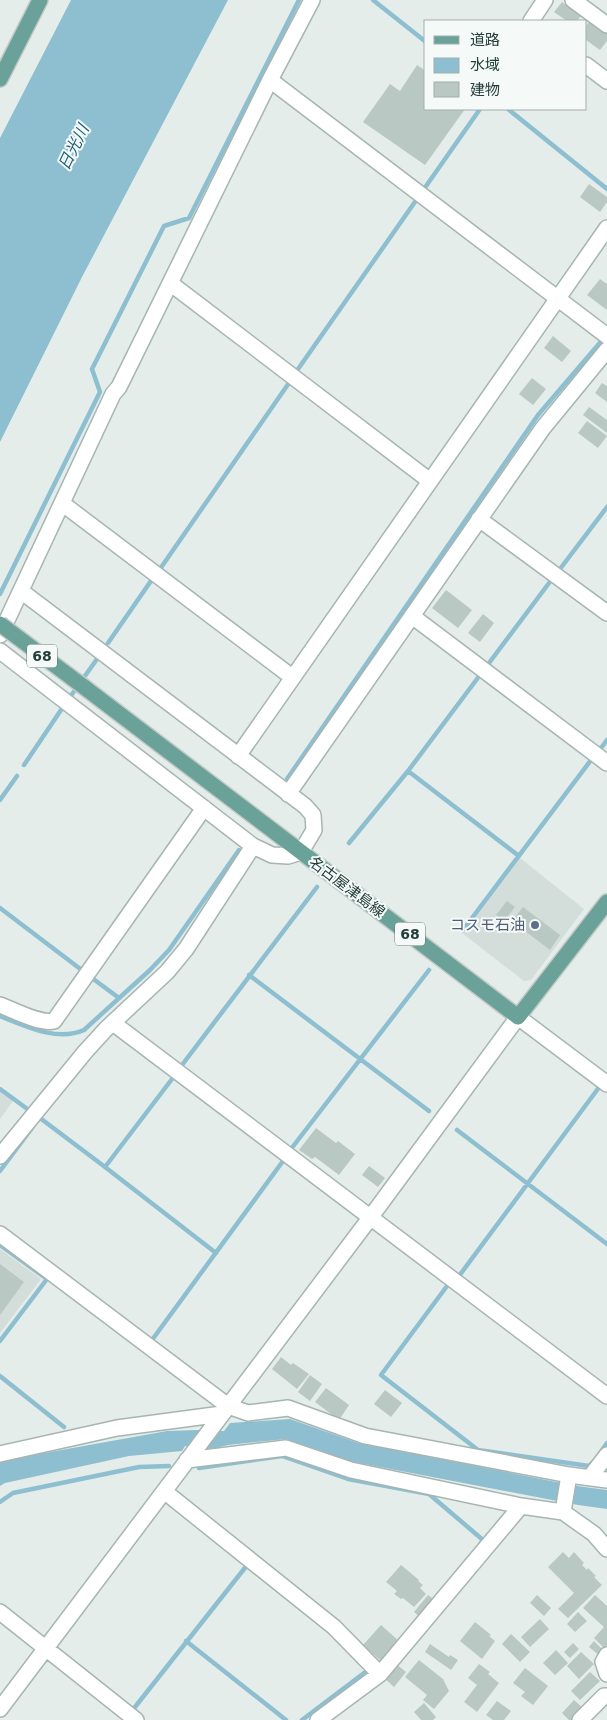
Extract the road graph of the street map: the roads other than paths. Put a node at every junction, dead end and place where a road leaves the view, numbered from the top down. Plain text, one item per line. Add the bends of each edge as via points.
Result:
1 (40, 0) edge
2 (312, 0) edge
3 (545, 0) edge
4 (573, 0) edge
5 (532, 20) edge
6 (607, 25) edge
7 (587, 67) edge
8 (0, 79) edge
9 (270, 80) junction
10 (607, 81) edge
11 (607, 228) edge
12 (170, 283) junction
13 (558, 298) junction
14 (605, 334) edge
15 (607, 350) edge
16 (430, 481) junction
17 (63, 504) junction
18 (479, 519) junction
19 (20, 591) junction
20 (607, 613) edge
21 (412, 616) junction
22 (0, 624) edge
23 (0, 635) edge
24 (0, 651) edge
25 (292, 677) junction
26 (238, 756) junction
27 (607, 763) edge
28 (288, 794) junction
29 (204, 808) junction
30 (253, 846) junction
31 (301, 852) junction
32 (607, 902) edge
33 (0, 1004) edge
34 (518, 1017) junction
35 (113, 1022) junction
36 (607, 1084) edge
37 (0, 1156) edge
38 (370, 1218) junction
39 (0, 1234) edge
40 (607, 1396) edge
41 (222, 1414) junction
42 (0, 1454) edge
43 (607, 1455) edge
44 (189, 1457) junction
45 (569, 1477) junction
46 (590, 1477) junction
47 (607, 1480) edge
48 (164, 1491) junction
49 (521, 1506) junction
50 (563, 1510) junction
51 (607, 1549) edge
52 (0, 1612) edge
53 (46, 1648) junction
54 (607, 1655) edge
55 (380, 1674) junction
56 (607, 1674) edge
57 (606, 1694) edge
58 (0, 1709) edge
59 (136, 1720) edge
60 (318, 1720) edge
61 (580, 1720) edge

1 - 8 main road
2 - 9 street
3 - 5 street
4 - 6 street
7 - 10 street
9 - 12 street
9 - 13 street
11 - 13 street
12 - 16 street
12 - 17 street via 120,387 113,394
13 - 14 street
13 - 16 street
15 - 18 street via 543,428
16 - 25 street
17 - 19 street
17 - 25 street
18 - 20 street
18 - 21 street
19 - 23 street
19 - 26 street
21 - 27 street
21 - 28 street
22 - 31 main road, 名古屋津島線 / 68, bridge
24 - 29 street
25 - 26 street
26 - 28 street
28 - 31 street via 313,815 314,830
29 - 30 street
29 - 33 street via 54,1021 38,1019
30 - 31 street via 272,855 288,856
30 - 35 street via 186,949 167,972
31 - 34 main road, 名古屋津島線 / 68
32 - 34 main road
34 - 36 street
34 - 38 street
35 - 37 street
35 - 38 street
38 - 40 street
38 - 41 street
39 - 41 street
41 - 42 street via 117,1428
41 - 44 street
41 - 45 street via 288,1408 365,1436
43 - 46 street
44 - 48 street
44 - 49 street via 286,1448 351,1470
45 - 46 street
45 - 50 street
46 - 47 street
48 - 53 street
48 - 55 street via 334,1627
49 - 50 street
49 - 55 street
50 - 51 street via 594,1534
52 - 53 street
53 - 58 street
53 - 59 street
54 - 56 street via 603,1662
55 - 60 street
57 - 61 street

